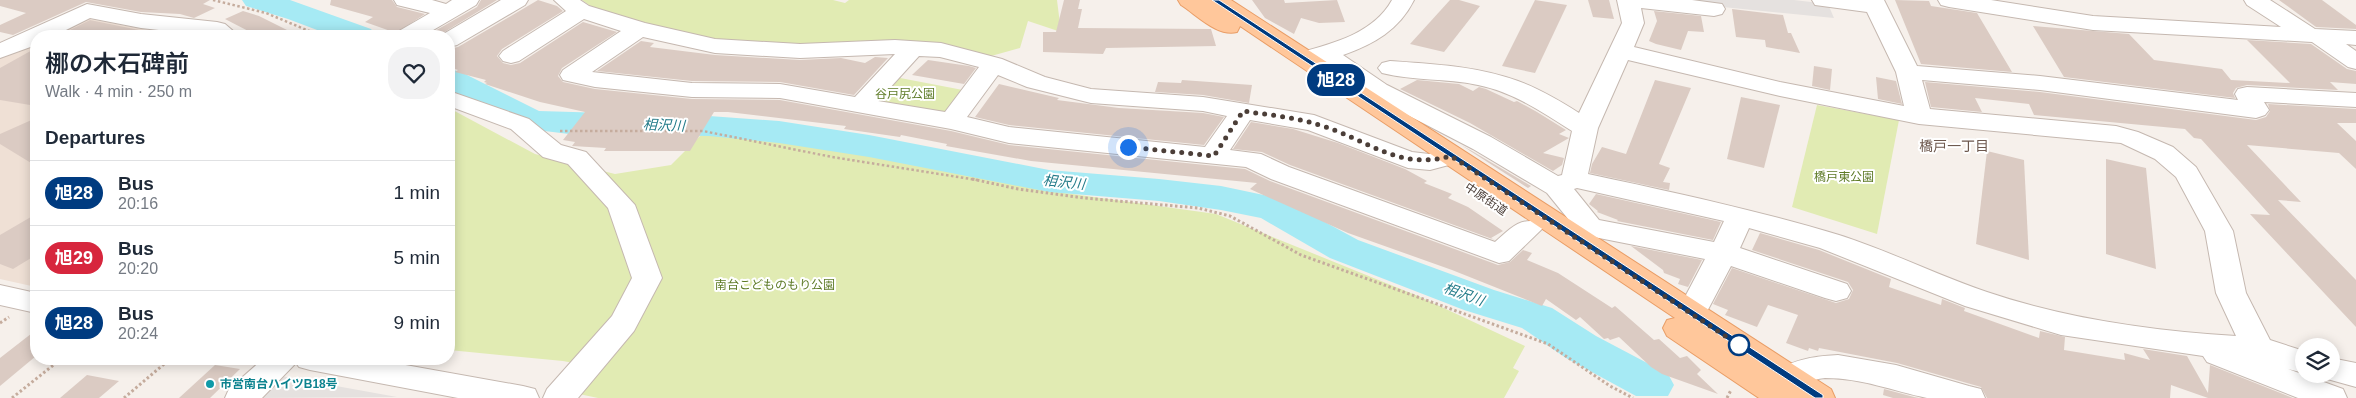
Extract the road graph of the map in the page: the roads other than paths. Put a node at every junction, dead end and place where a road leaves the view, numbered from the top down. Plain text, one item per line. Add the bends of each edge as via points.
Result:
1 (406, 0) edge
2 (468, 0) edge
3 (517, 0) edge
4 (1189, 0) edge
5 (1216, 0) edge
6 (1404, 0) edge
7 (1628, 0) edge
8 (1823, 0) edge
9 (1949, 0) edge
10 (2256, 0) edge
11 (1874, 3) edge
12 (82, 5) edge
13 (573, 5) edge
14 (1714, 9) dead end
15 (449, 12) junction
16 (639, 29) junction
17 (35, 30) edge
18 (218, 30) edge
19 (418, 30) edge
20 (30, 33) edge
21 (455, 36) edge
22 (2315, 37) junction
23 (2356, 38) edge
24 (5, 46) edge
25 (914, 47) junction
26 (1621, 51) junction
27 (1313, 55) junction
28 (511, 56) dead end
29 (2356, 62) edge
30 (994, 64) junction
31 (1390, 68) dead end
32 (1908, 72) junction
33 (455, 100) edge
34 (2356, 100) edge
35 (861, 105) junction
36 (1243, 111) junction
37 (1919, 116) junction
38 (951, 121) junction
39 (1585, 128) junction
40 (1214, 156) junction
41 (1441, 159) junction
42 (1566, 183) junction
43 (1740, 216) junction
44 (1529, 228) junction
45 (1582, 231) junction
46 (1723, 253) junction
47 (1836, 291) dead end
48 (0, 294) edge
49 (30, 302) edge
50 (1691, 314) junction
51 (2186, 344) junction
52 (2258, 348) junction
53 (2295, 359) edge
54 (277, 365) edge
55 (343, 365) edge
56 (2340, 371) edge
57 (2356, 375) edge
58 (1786, 388) edge
59 (241, 398) edge
60 (523, 398) edge
61 (559, 398) edge
62 (1819, 398) edge
63 (1969, 398) edge
64 (2331, 398) edge

1 - 15 street
2 - 15 street
3 - 21 street
4 - 41 main road, 中原街道
5 - 27 main road, 中原街道
6 - 27 street via 1395,15 1378,30 1355,42
7 - 14 street
7 - 26 street via 1633,23
8 - 11 street
9 - 22 street via 2093,23
10 - 22 street
11 - 32 street
12 - 17 street
12 - 18 street via 141,21
13 - 16 street
13 - 28 street
15 - 19 street
16 - 25 street via 715,46 800,51
16 - 35 street via 572,75 692,90 780,91
20 - 24 street
22 - 23 street
22 - 29 street
25 - 30 street via 941,50
25 - 35 street
26 - 37 street via 1802,94
26 - 39 street
27 - 41 main road, 中原街道
27 - 42 street
30 - 36 street via 1036,82 1091,96 1203,104
30 - 38 street
31 - 39 street via 1497,83 1525,93
32 - 34 street via 2040,83 2256,110 2247,94
32 - 37 street
33 - 61 street via 520,124 552,151 577,158 620,205 647,278 623,324
35 - 38 street
36 - 40 street
36 - 41 street via 1314,123 1394,156
37 - 52 street via 2116,134 2164,153 2187,173 2219,231 2230,293
38 - 40 street via 1009,135
39 - 42 street
40 - 44 street via 1252,160 1499,254
41 - 44 main road, 中原街道
41 - 45 main road, 中原街道
42 - 43 street
42 - 45 street
43 - 46 street
43 - 51 street via 1888,263 1976,299 2062,324
44 - 58 main road, 中原街道
45 - 46 street via 1606,232
45 - 50 main road, 中原街道
46 - 47 street
46 - 50 street
48 - 49 street
50 - 58 main road, 中原街道
51 - 52 street
51 - 64 street
52 - 53 street
54 - 59 street
55 - 60 street
56 - 57 street
58 - 62 main road, 中原街道
58 - 63 street via 1821,367 1841,367

